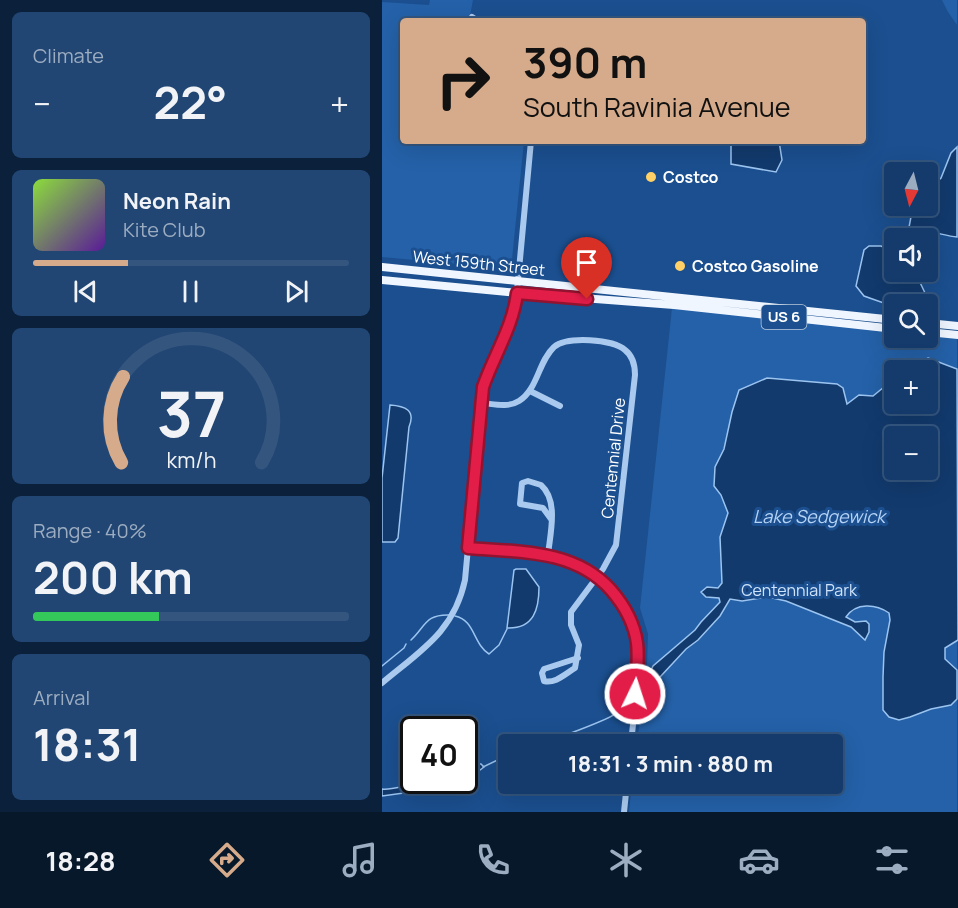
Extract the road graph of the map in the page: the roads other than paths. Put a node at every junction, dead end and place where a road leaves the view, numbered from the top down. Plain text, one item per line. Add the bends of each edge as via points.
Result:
1 (532, 144) edge
2 (382, 267) edge
3 (382, 280) edge
4 (519, 281) junction
5 (517, 293) junction
6 (884, 319) edge
7 (938, 324) edge
8 (958, 326) edge
9 (884, 327) edge
10 (938, 333) edge
11 (958, 335) edge
12 (530, 391) junction
13 (482, 403) junction
14 (560, 406) dead end
15 (551, 519) junction
16 (468, 548) junction
17 (548, 555) junction
18 (597, 575) junction
19 (578, 658) junction
20 (382, 683) edge
21 (632, 734) edge
22 (626, 794) edge
23 (624, 812) edge

1 - 4 street
2 - 4 main road, West 159th Street / US 6
3 - 5 main road, West 159th Street / US 6
4 - 5 street
4 - 6 main road, West 159th Street / US 6
5 - 9 main road, West 159th Street / US 6
5 - 13 street via 511,322 483,387
7 - 8 main road
10 - 11 main road
12 - 13 street via 510,405
12 - 14 street
12 - 18 street, Centennial Drive via 545,359 558,344 573,339 617,345 630,356 635,368 618,534 611,556
13 - 16 street
15 - 15 street via 551,501 545,488 535,482 522,483 520,504 543,508
15 - 17 street
16 - 17 street
16 - 20 street via 465,580 456,611 438,634
17 - 18 street via 576,563
18 - 19 street, Centennial Drive via 571,612
18 - 21 street via 620,599 637,642
19 - 19 street via 544,669 544,681 556,680 575,668
22 - 23 street

